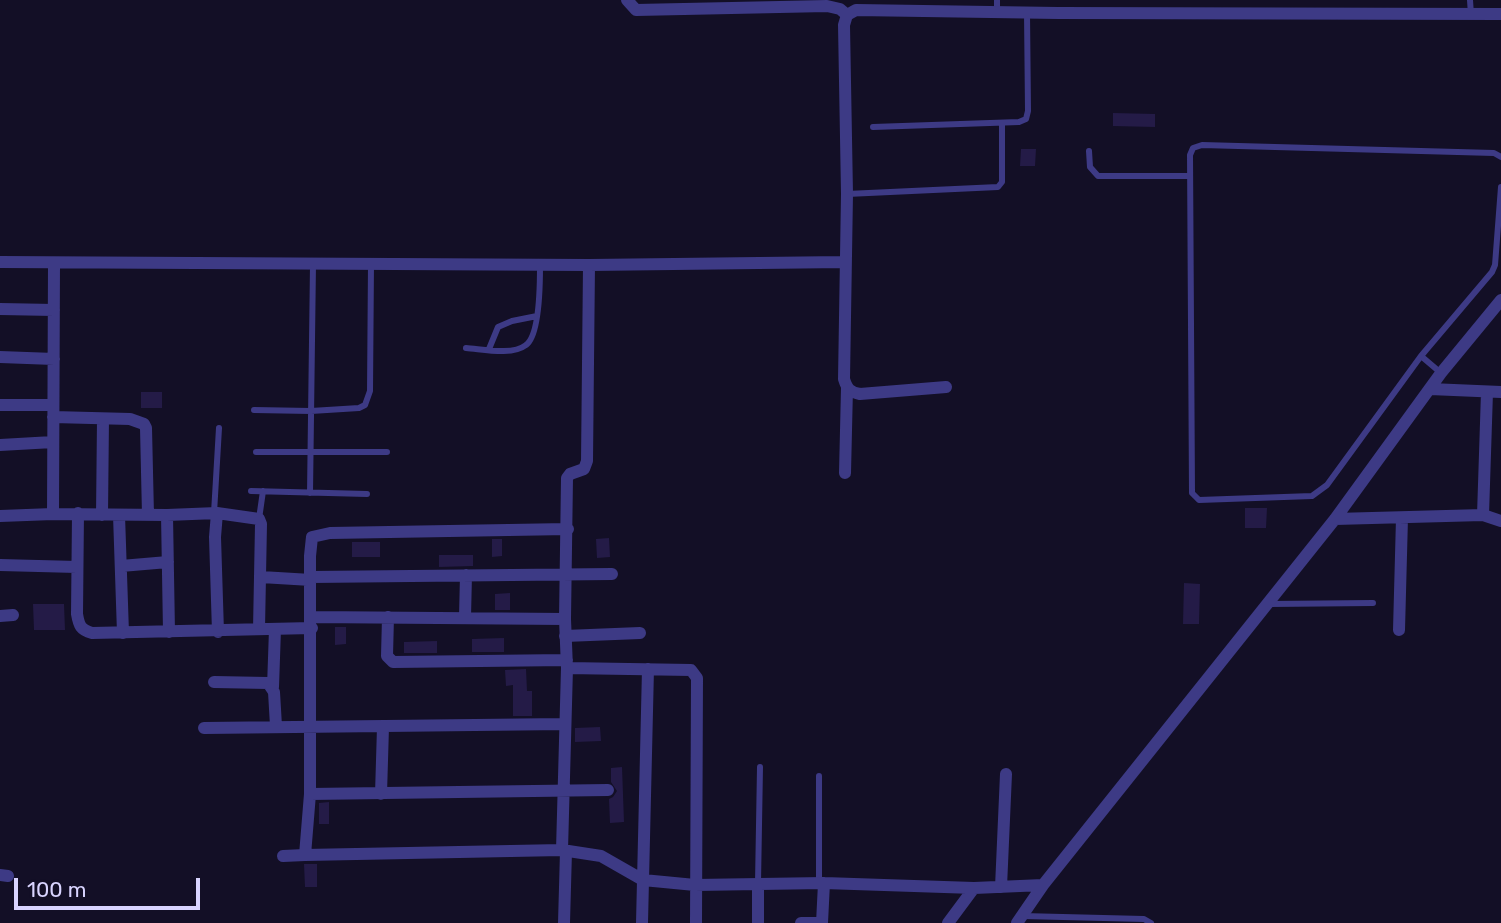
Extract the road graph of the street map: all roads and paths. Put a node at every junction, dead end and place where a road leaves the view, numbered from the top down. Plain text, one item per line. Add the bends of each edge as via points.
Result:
1 (627, 0) edge
2 (1470, 0) edge
3 (997, 6) edge
4 (1058, 7) edge
5 (1074, 7) edge
6 (1027, 13) junction
7 (1501, 14) edge
8 (847, 15) junction
9 (1471, 15) junction
10 (1002, 123) junction
11 (873, 127) dead end
12 (1088, 151) dead end
13 (1501, 157) edge
14 (1190, 176) junction
15 (1501, 187) edge
16 (847, 194) junction
17 (0, 262) edge
18 (844, 262) junction
19 (54, 264) junction
20 (313, 264) junction
21 (371, 264) junction
22 (540, 264) junction
23 (589, 265) junction
24 (1501, 300) edge
25 (0, 309) edge
26 (54, 310) junction
27 (537, 316) junction
28 (466, 348) dead end
29 (489, 349) junction
30 (1421, 356) junction
31 (0, 358) edge
32 (54, 359) junction
33 (1441, 373) junction
34 (946, 387) dead end
35 (847, 388) junction
36 (1430, 389) junction
37 (1487, 392) junction
38 (1501, 392) edge
39 (0, 405) edge
40 (254, 410) dead end
41 (53, 411) junction
42 (311, 411) junction
43 (103, 419) junction
44 (219, 428) dead end
45 (53, 442) junction
46 (0, 445) edge
47 (257, 452) dead end
48 (310, 452) junction
49 (387, 452) dead end
50 (845, 473) dead end
51 (251, 491) dead end
52 (263, 491) junction
53 (310, 493) junction
54 (367, 494) dead end
55 (78, 513) junction
56 (216, 513) junction
57 (53, 514) junction
58 (1483, 514) junction
59 (102, 515) junction
60 (119, 515) junction
61 (148, 515) junction
62 (167, 515) junction
63 (0, 516) edge
64 (1402, 518) junction
65 (259, 519) junction
66 (1335, 519) junction
67 (1501, 521) edge
68 (568, 529) junction
69 (168, 562) junction
70 (0, 565) edge
71 (77, 566) junction
72 (121, 566) junction
73 (565, 574) junction
74 (612, 574) dead end
75 (467, 575) junction
76 (261, 577) junction
77 (311, 579) junction
78 (1373, 603) dead end
79 (1268, 604) junction
80 (387, 617) junction
81 (465, 617) junction
82 (565, 619) junction
83 (311, 623) junction
84 (259, 629) junction
85 (275, 629) junction
86 (1399, 630) dead end
87 (169, 632) junction
88 (218, 632) junction
89 (123, 633) junction
90 (640, 634) dead end
91 (565, 636) junction
92 (567, 664) junction
93 (648, 669) junction
94 (214, 682) dead end
95 (272, 687) junction
96 (565, 724) junction
97 (311, 725) junction
98 (276, 726) junction
99 (383, 727) junction
100 (204, 728) dead end
101 (760, 767) dead end
102 (1006, 774) dead end
103 (819, 776) dead end
104 (608, 790) dead end
105 (562, 793) junction
106 (310, 794) junction
107 (381, 794) junction
108 (564, 851) junction
109 (305, 855) junction
110 (283, 856) dead end
111 (643, 880) junction
112 (821, 883) junction
113 (695, 885) junction
114 (758, 885) junction
115 (1043, 886) junction
116 (1001, 887) junction
117 (974, 888) junction
118 (1019, 920) edge
119 (824, 921) edge
120 (564, 923) edge
121 (642, 923) edge
122 (696, 923) edge
123 (758, 923) edge
124 (801, 923) edge
125 (948, 923) edge
126 (1151, 923) edge

1 - 8 street via 636,10 827,6
2 - 9 lane
3 - 6 street
3 - 8 street via 856,10
4 - 5 street
4 - 6 street
5 - 9 street
6 - 10 lane via 1028,116
7 - 9 street
8 - 16 street
10 - 11 lane
10 - 16 lane via 1002,181 998,187
12 - 14 lane via 1091,171 1098,176
13 - 14 lane via 1494,153 1202,145 1191,151
14 - 30 lane via 1194,497 1312,496 1327,485
15 - 30 lane via 1492,272
16 - 18 street
17 - 19 street
18 - 23 street
18 - 35 street
19 - 20 street
19 - 26 street
20 - 21 street
20 - 42 lane
21 - 22 street
21 - 42 lane via 368,399 359,408
22 - 23 street
22 - 27 lane
23 - 68 street via 587,461 568,478
24 - 33 street
25 - 26 street
26 - 32 street
27 - 29 lane via 498,327
27 - 29 lane via 526,346
28 - 29 lane
30 - 33 lane
31 - 32 street
32 - 41 street
33 - 36 street
34 - 35 street via 860,394
35 - 50 street
36 - 37 street
36 - 66 street
37 - 38 street
37 - 58 street
39 - 41 street
40 - 42 lane
41 - 43 street
41 - 45 street
42 - 48 lane
43 - 59 street
43 - 61 street via 139,420 146,428
44 - 56 lane
45 - 46 street
45 - 57 street
47 - 48 lane
48 - 49 lane
48 - 53 lane
51 - 52 lane
52 - 53 lane
52 - 65 lane
53 - 54 lane
55 - 57 street
55 - 59 street
55 - 71 street
56 - 62 street
56 - 65 street
56 - 88 street
57 - 63 street
58 - 64 street
58 - 67 street
59 - 60 street
60 - 61 street
60 - 72 street
61 - 62 street
62 - 69 street
64 - 66 street
64 - 86 street
65 - 76 street via 263,532
66 - 79 street
68 - 73 street
68 - 77 street via 318,535 310,543
69 - 72 street
69 - 87 street
70 - 71 street
71 - 89 street via 83,631
72 - 89 street
73 - 74 street
73 - 75 street
73 - 82 street
75 - 77 street
75 - 81 street
76 - 77 street
76 - 84 street
77 - 83 street
78 - 79 lane
79 - 115 street
80 - 81 street
80 - 83 street
80 - 92 street via 387,656 393,663
81 - 82 street
82 - 91 street
83 - 85 street
83 - 97 street
84 - 85 street
84 - 88 street
85 - 95 street
87 - 88 street
87 - 89 street
90 - 91 street
91 - 92 street
92 - 93 street
92 - 96 street
93 - 111 street
93 - 113 street via 691,670 697,678
94 - 95 street via 268,683
95 - 98 street
96 - 99 street
96 - 105 street
97 - 98 street
97 - 99 street
97 - 106 street
98 - 100 street
99 - 107 street
101 - 114 lane
102 - 116 street
103 - 112 lane
104 - 105 street
105 - 107 street
105 - 108 street
106 - 107 street
106 - 109 street
108 - 109 street
108 - 111 street via 601,856
108 - 120 street
109 - 110 street
111 - 113 street
111 - 121 street
112 - 114 street
112 - 117 street
112 - 119 street
113 - 114 street
113 - 122 street
114 - 123 street
115 - 116 street
115 - 118 street
116 - 117 street
117 - 125 street
118 - 126 lane via 1144,919
119 - 124 street

